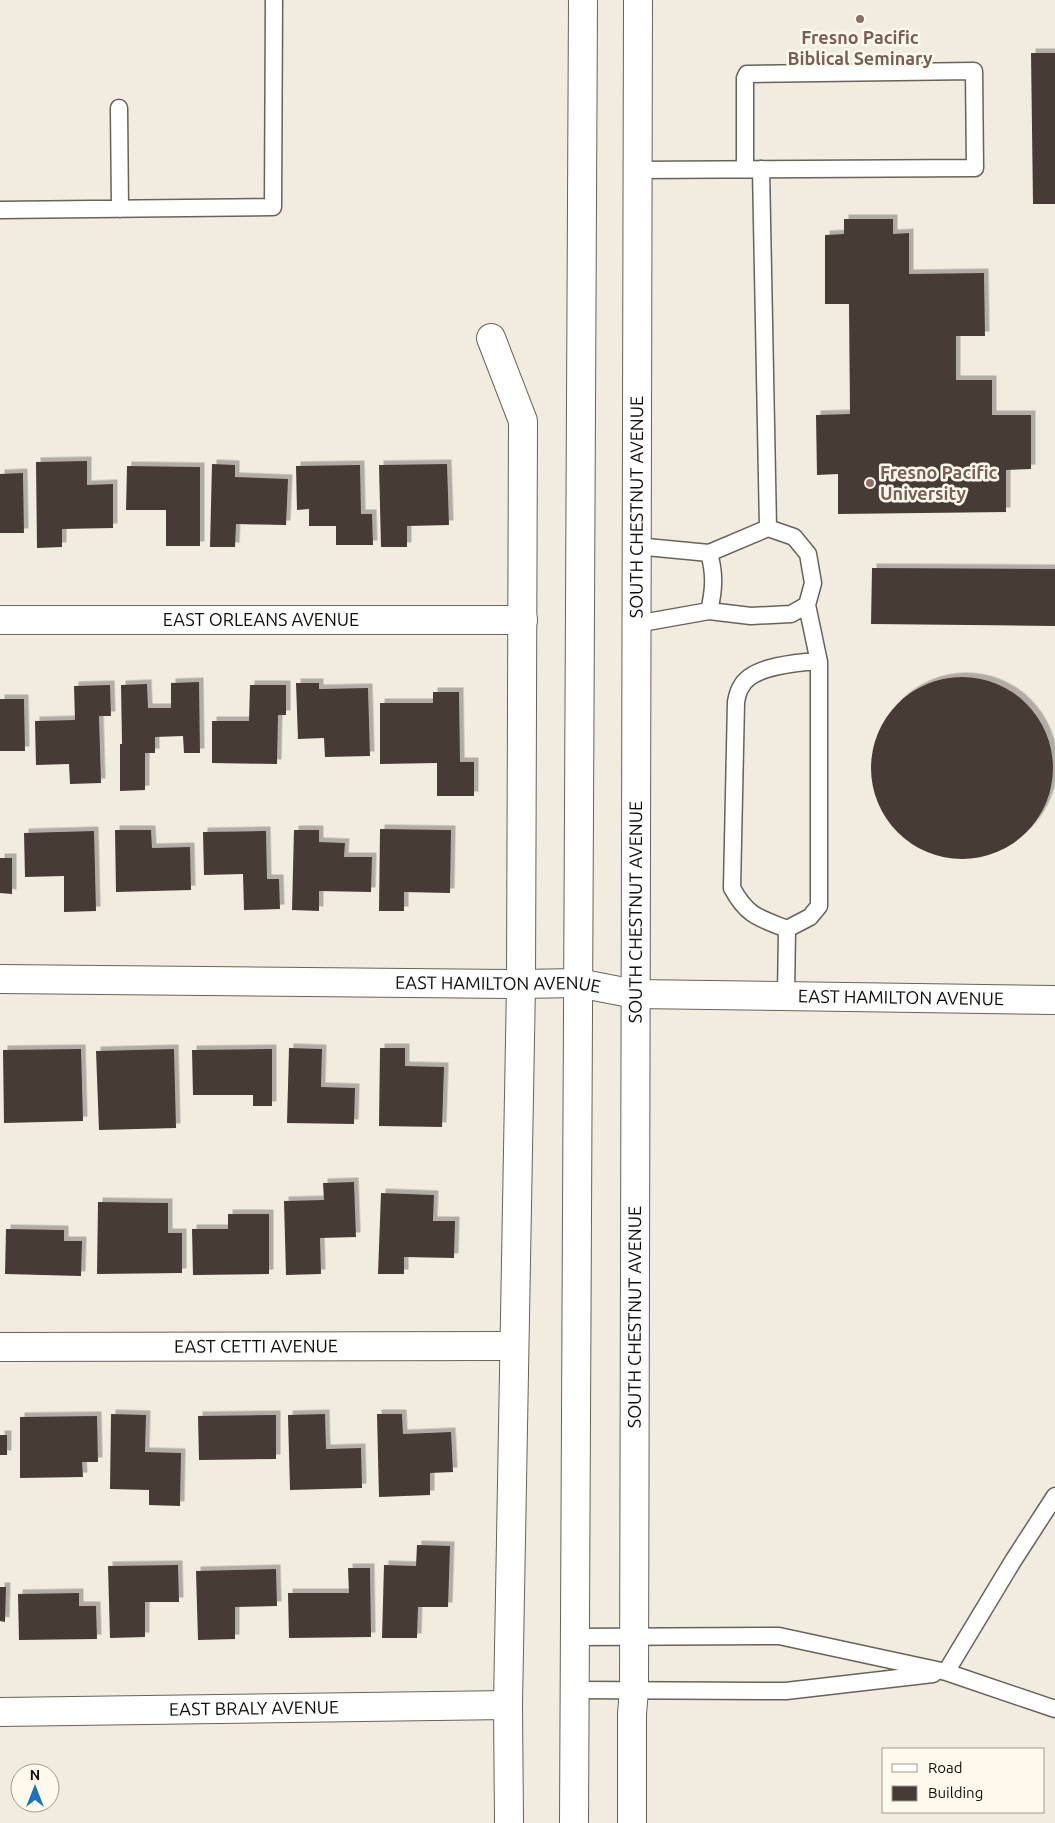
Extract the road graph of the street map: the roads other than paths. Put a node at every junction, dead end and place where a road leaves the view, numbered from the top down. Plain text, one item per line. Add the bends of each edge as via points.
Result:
1 (274, 0) edge
2 (583, 0) edge
3 (638, 0) edge
4 (119, 108) dead end
5 (753, 169) junction
6 (638, 170) junction
7 (120, 208) junction
8 (0, 210) edge
9 (491, 338) dead end
10 (768, 528) junction
11 (636, 546) junction
12 (709, 553) junction
13 (807, 605) junction
14 (709, 611) junction
15 (0, 620) edge
16 (523, 620) junction
17 (636, 624) junction
18 (819, 662) junction
19 (787, 929) junction
20 (0, 979) edge
21 (578, 983) junction
22 (521, 984) junction
23 (635, 994) junction
24 (786, 996) junction
25 (1055, 1000) edge
26 (514, 1346) junction
27 (0, 1347) edge
28 (1055, 1496) edge
29 (576, 1637) junction
30 (634, 1637) junction
31 (946, 1672) junction
32 (576, 1690) junction
33 (634, 1690) junction
34 (508, 1705) junction
35 (1055, 1709) edge
36 (0, 1712) edge
37 (509, 1823) edge
38 (574, 1823) edge
39 (632, 1823) edge

1 - 7 lane via 273,206
2 - 21 street
3 - 6 street, SOUTH CHESTNUT AVENUE
4 - 7 lane
5 - 5 lane via 975,168 974,71 747,74
5 - 6 lane
5 - 10 lane
6 - 11 street, SOUTH CHESTNUT AVENUE
7 - 8 lane
9 - 16 street via 522,421
10 - 12 lane
10 - 13 lane via 794,537 808,554 813,583
11 - 12 lane
11 - 17 street, SOUTH CHESTNUT AVENUE
12 - 14 lane via 714,569 714,592
13 - 14 lane via 791,614 751,616
13 - 18 lane
14 - 17 lane
15 - 16 street, EAST ORLEANS AVENUE
16 - 22 street
17 - 23 street, SOUTH CHESTNUT AVENUE
18 - 19 lane via 819,906 810,917
18 - 19 lane via 789,664 756,672 741,685 736,702 732,888 741,904 757,918
19 - 24 lane
20 - 22 street, EAST HAMILTON AVENUE
21 - 22 street, EAST HAMILTON AVENUE
21 - 23 street, EAST HAMILTON AVENUE
21 - 29 street
22 - 26 street
23 - 24 street, EAST HAMILTON AVENUE
23 - 30 street, SOUTH CHESTNUT AVENUE
24 - 25 street, EAST HAMILTON AVENUE
26 - 27 street, EAST CETTI AVENUE
26 - 34 street
28 - 31 lane
29 - 30 lane
29 - 32 street
30 - 31 lane via 779,1636
30 - 33 street, SOUTH CHESTNUT AVENUE
31 - 33 lane via 786,1691
31 - 35 lane
32 - 33 lane
32 - 38 street
33 - 39 street, SOUTH CHESTNUT AVENUE
34 - 36 street, EAST BRALY AVENUE
34 - 37 street

